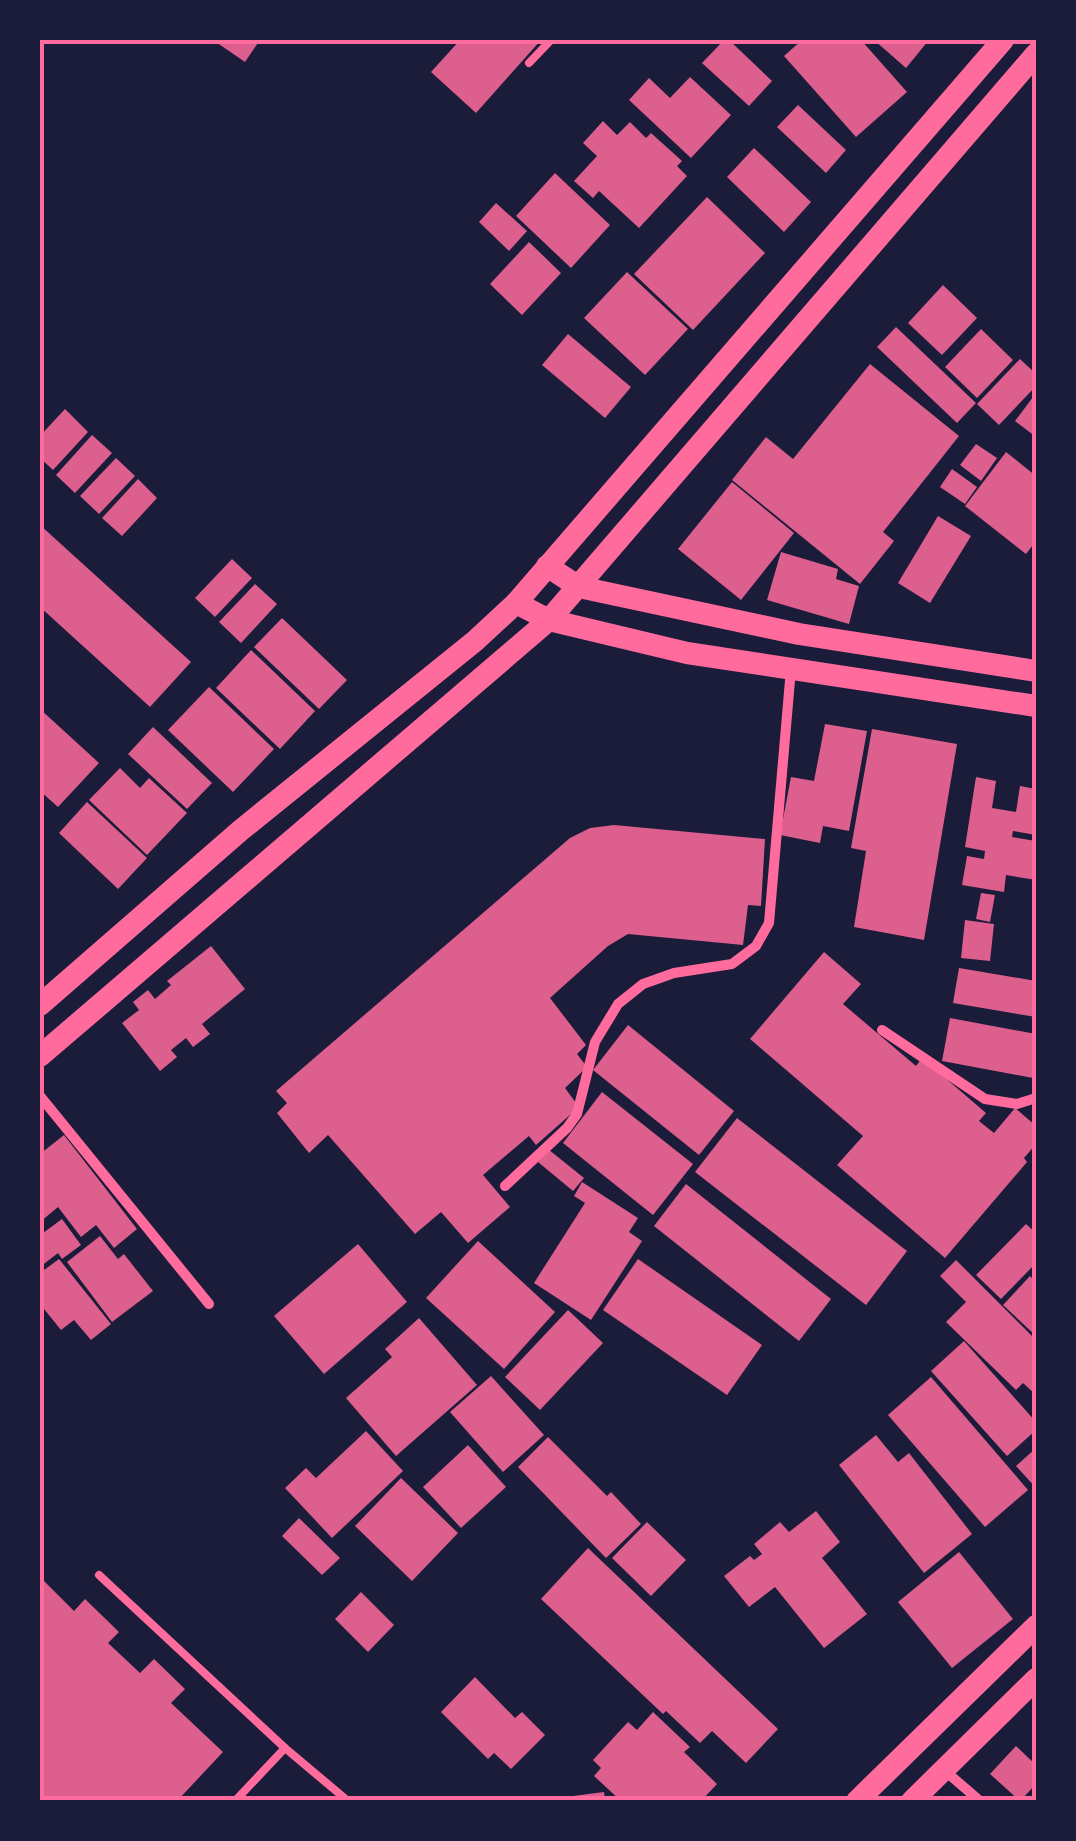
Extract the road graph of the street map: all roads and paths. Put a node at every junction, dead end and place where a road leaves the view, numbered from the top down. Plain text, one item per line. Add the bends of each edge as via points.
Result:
1 (550, 40) edge
2 (1002, 40) edge
3 (1036, 54) edge
4 (529, 63) dead end
5 (547, 566) junction
6 (579, 587) junction
7 (516, 603) junction
8 (549, 620) junction
9 (792, 668) junction
10 (1036, 670) edge
11 (1036, 706) edge
12 (40, 1005) edge
13 (882, 1030) dead end
14 (40, 1056) edge
15 (40, 1096) edge
16 (1036, 1098) edge
17 (504, 1186) dead end
18 (209, 1304) dead end
19 (99, 1575) dead end
20 (1036, 1626) edge
21 (1036, 1679) edge
22 (285, 1748) junction
23 (944, 1769) junction
24 (235, 1801) edge
25 (348, 1801) edge
26 (857, 1801) edge
27 (912, 1801) edge
28 (980, 1801) edge

1 - 4 lane
2 - 5 highway
3 - 6 highway
5 - 6 highway
5 - 7 highway
6 - 8 highway
6 - 10 highway via 799,634
7 - 8 highway
7 - 12 highway
8 - 9 highway via 686,653
8 - 14 highway
9 - 11 highway
9 - 17 street via 769,923 756,946 732,964 674,972 618,1004 595,1042 578,1114
13 - 16 street via 985,1100 1017,1104
15 - 18 street
19 - 22 lane
20 - 26 highway
21 - 23 highway
22 - 24 lane
22 - 25 lane
23 - 27 highway
23 - 28 street

